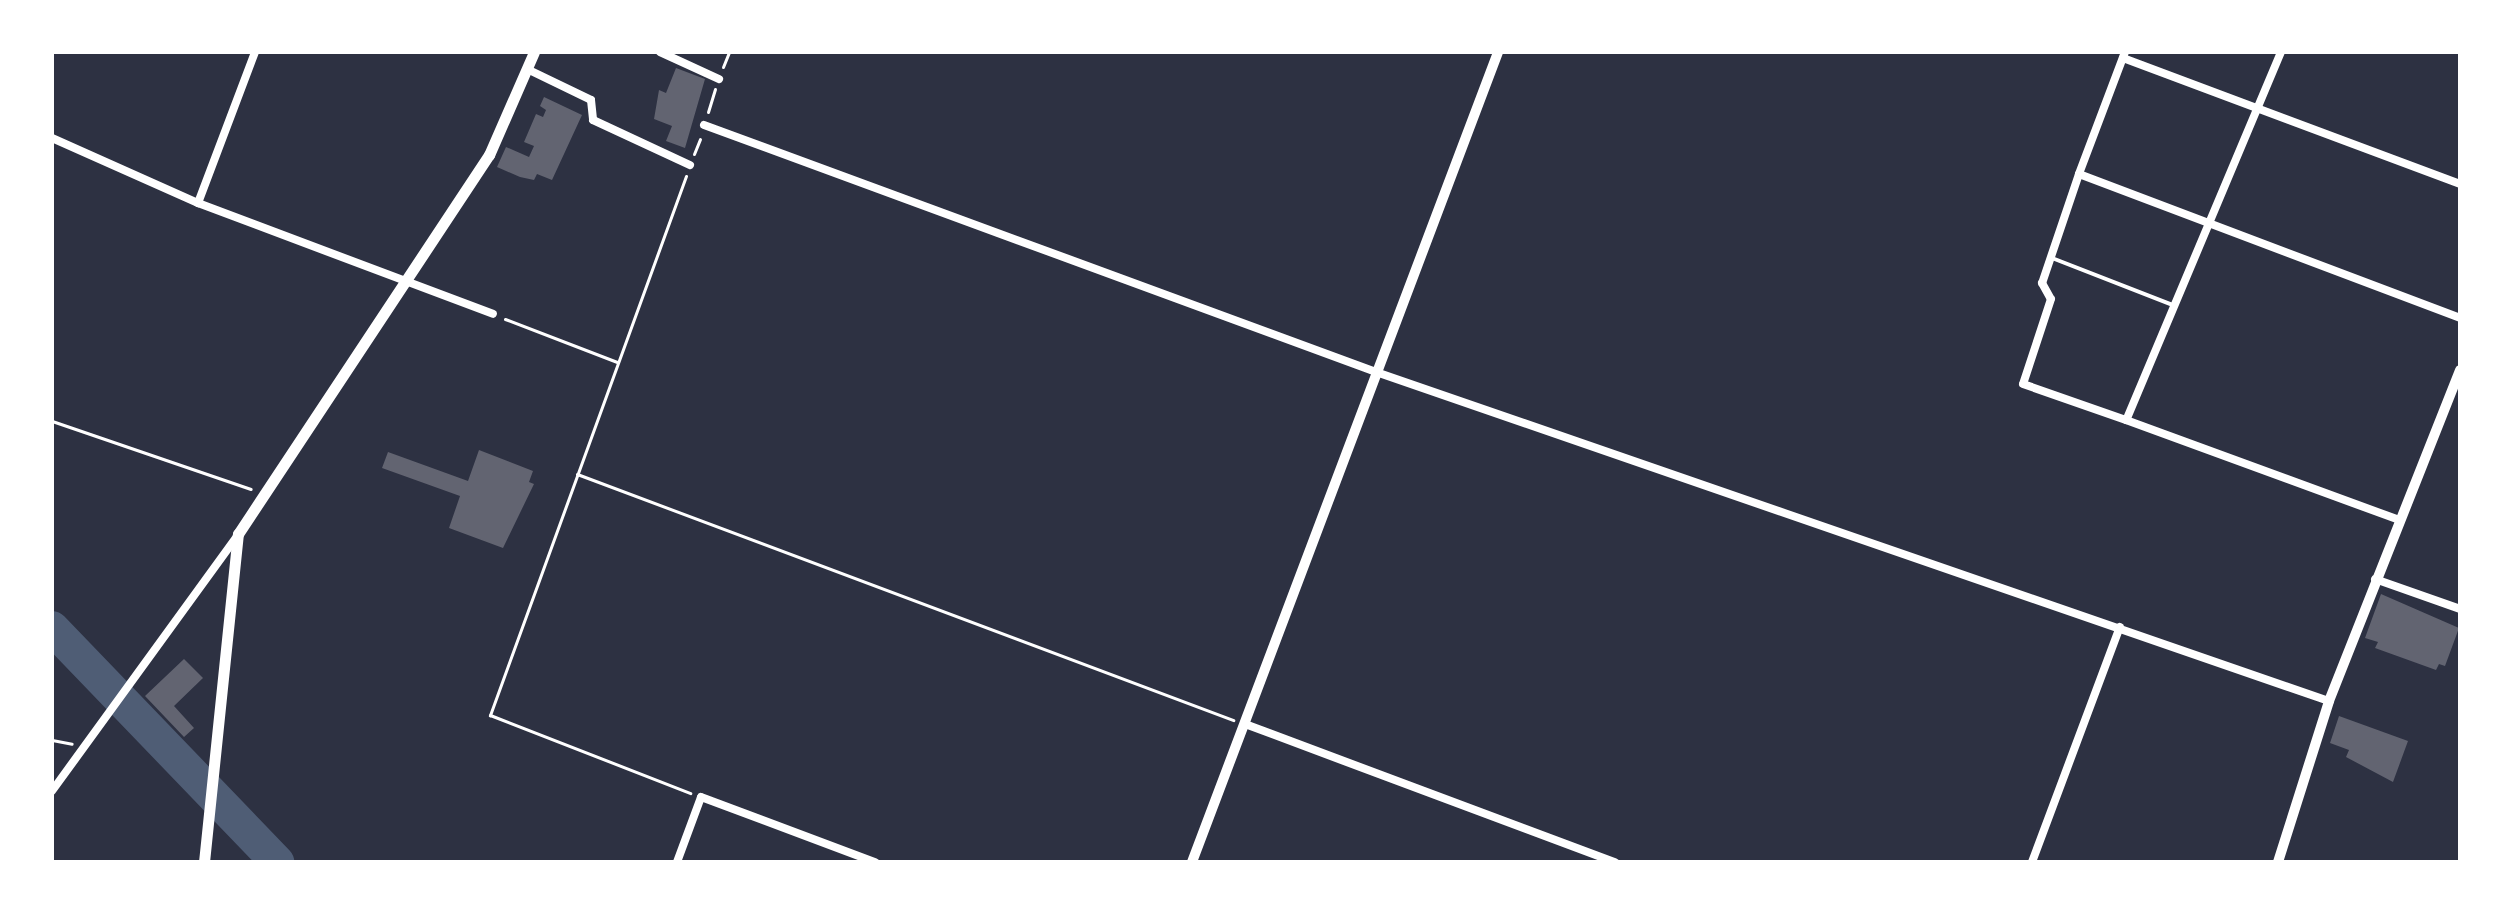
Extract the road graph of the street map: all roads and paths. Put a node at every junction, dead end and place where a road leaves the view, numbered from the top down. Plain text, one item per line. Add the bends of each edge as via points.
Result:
1 (255, 52) edge
2 (534, 52) edge
3 (660, 52) edge
4 (1498, 52) edge
5 (2281, 52) edge
6 (2124, 55) edge
7 (527, 69) junction
8 (719, 79) joint
9 (2258, 108) junction
10 (704, 125) junction
11 (52, 138) edge
12 (690, 165) junction
13 (2079, 174) junction
14 (2460, 184) edge
15 (198, 203) junction
16 (2212, 224) junction
17 (2049, 257) junction
18 (403, 283) junction
19 (2177, 307) junction
20 (493, 314) joint
21 (2460, 318) edge
22 (617, 362) junction
23 (2460, 370) edge
24 (1376, 372) junction
25 (2126, 420) junction
26 (52, 421) edge
27 (577, 474) junction
28 (262, 493) junction
29 (2397, 519) junction
30 (238, 534) junction
31 (2375, 579) junction
32 (2460, 609) edge
33 (2120, 627) junction
34 (2329, 701) junction
35 (1245, 724) junction
36 (52, 740) edge
37 (82, 747) junction
38 (52, 791) edge
39 (701, 797) junction
40 (204, 862) edge
41 (677, 862) edge
42 (875, 862) edge
43 (1192, 862) edge
44 (1615, 862) edge
45 (2032, 862) edge
46 (2278, 862) edge

1 - 15 street
2 - 7 main road
3 - 8 street
4 - 24 street
5 - 9 street
6 - 9 street
6 - 13 street
7 - 12 street via 591,100 593,120
7 - 18 main road via 489,155
8 - 10 path
9 - 14 street
9 - 16 street
10 - 12 path
10 - 24 street
11 - 15 street
12 - 22 path
13 - 16 street
13 - 17 street
15 - 18 street
16 - 19 street
16 - 21 street
17 - 19 lane
17 - 25 street via 2042,283 2051,299 2023,384
18 - 20 street
18 - 28 main road
19 - 25 street
20 - 22 path
22 - 27 path
23 - 29 street
24 - 33 street
24 - 35 street
25 - 29 street
26 - 28 path
27 - 35 path
27 - 39 path via 490,715
28 - 30 main road
29 - 31 street
30 - 37 street
30 - 40 main road
31 - 32 street
31 - 34 street
33 - 34 street
33 - 45 street
34 - 46 street
35 - 43 street
35 - 44 street
36 - 37 path
37 - 38 street
39 - 41 street
39 - 42 street

